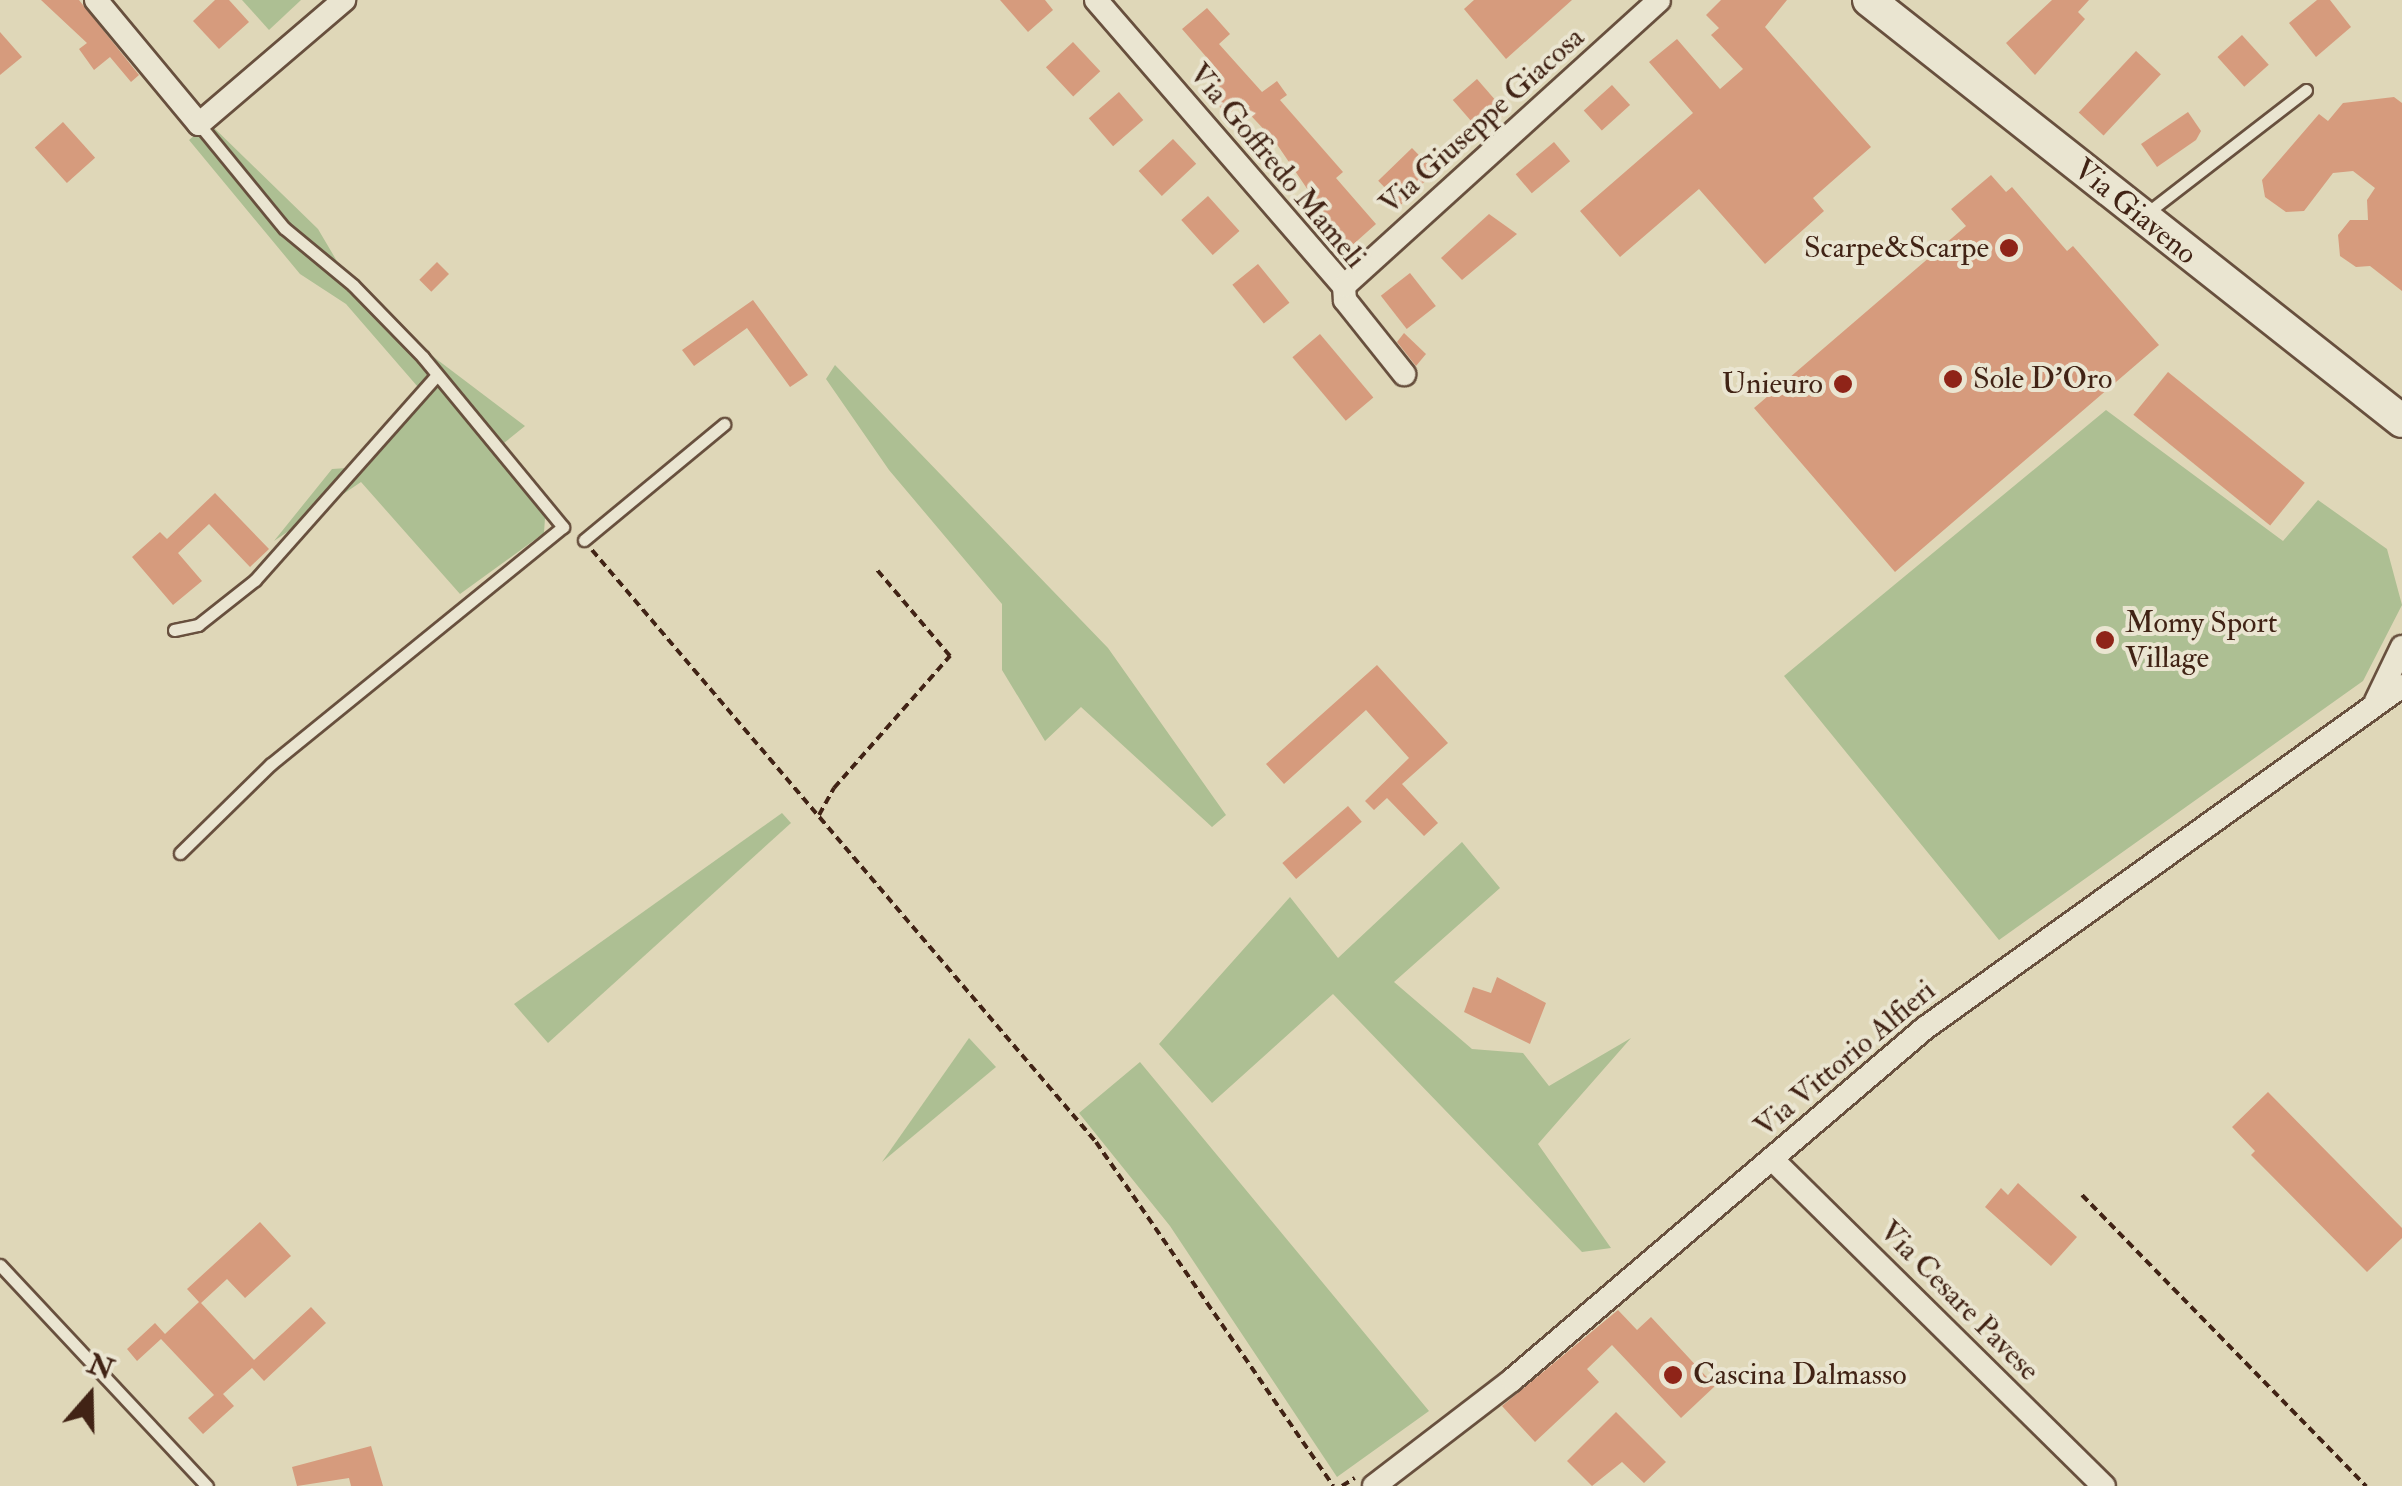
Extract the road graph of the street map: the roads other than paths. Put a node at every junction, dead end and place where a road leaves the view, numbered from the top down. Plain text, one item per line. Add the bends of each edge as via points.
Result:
1 (96, 0) edge
2 (344, 0) edge
3 (1096, 0) edge
4 (1660, 0) edge
5 (1869, 0) edge
6 (2306, 90) dead end
7 (199, 124) junction
8 (2141, 217) junction
9 (1344, 286) junction
10 (1404, 374) dead end
11 (435, 377) junction
12 (2402, 422) edge
13 (724, 424) dead end
14 (584, 540) road end
15 (174, 630) dead end
16 (2402, 647) edge
17 (2402, 686) edge
18 (2374, 704) junction
19 (180, 853) dead end
20 (1772, 1158) junction
21 (0, 1266) edge
22 (208, 1486) edge
23 (1374, 1486) edge
24 (2104, 1486) edge

1 - 7 street
2 - 7 street
3 - 9 street, Via Goffredo Mameli
4 - 9 street, Via Giuseppe Giacosa
5 - 8 main road, Via Giaveno
6 - 8 lane
7 - 11 lane via 284,228 353,285
8 - 12 main road, Via Giaveno
9 - 10 street, Via Goffredo Mameli via 1345,300
11 - 15 lane via 255,580 198,625
11 - 19 lane via 563,528 271,764
13 - 14 lane
16 - 18 street, Via Vittorio Alfieri
17 - 18 street, Via Vittorio Alfieri
18 - 20 street, Via Vittorio Alfieri via 1925,1028
20 - 23 street, Via Vittorio Alfieri via 1471,1414
20 - 24 street, Via Cesare Pavese
21 - 22 lane

